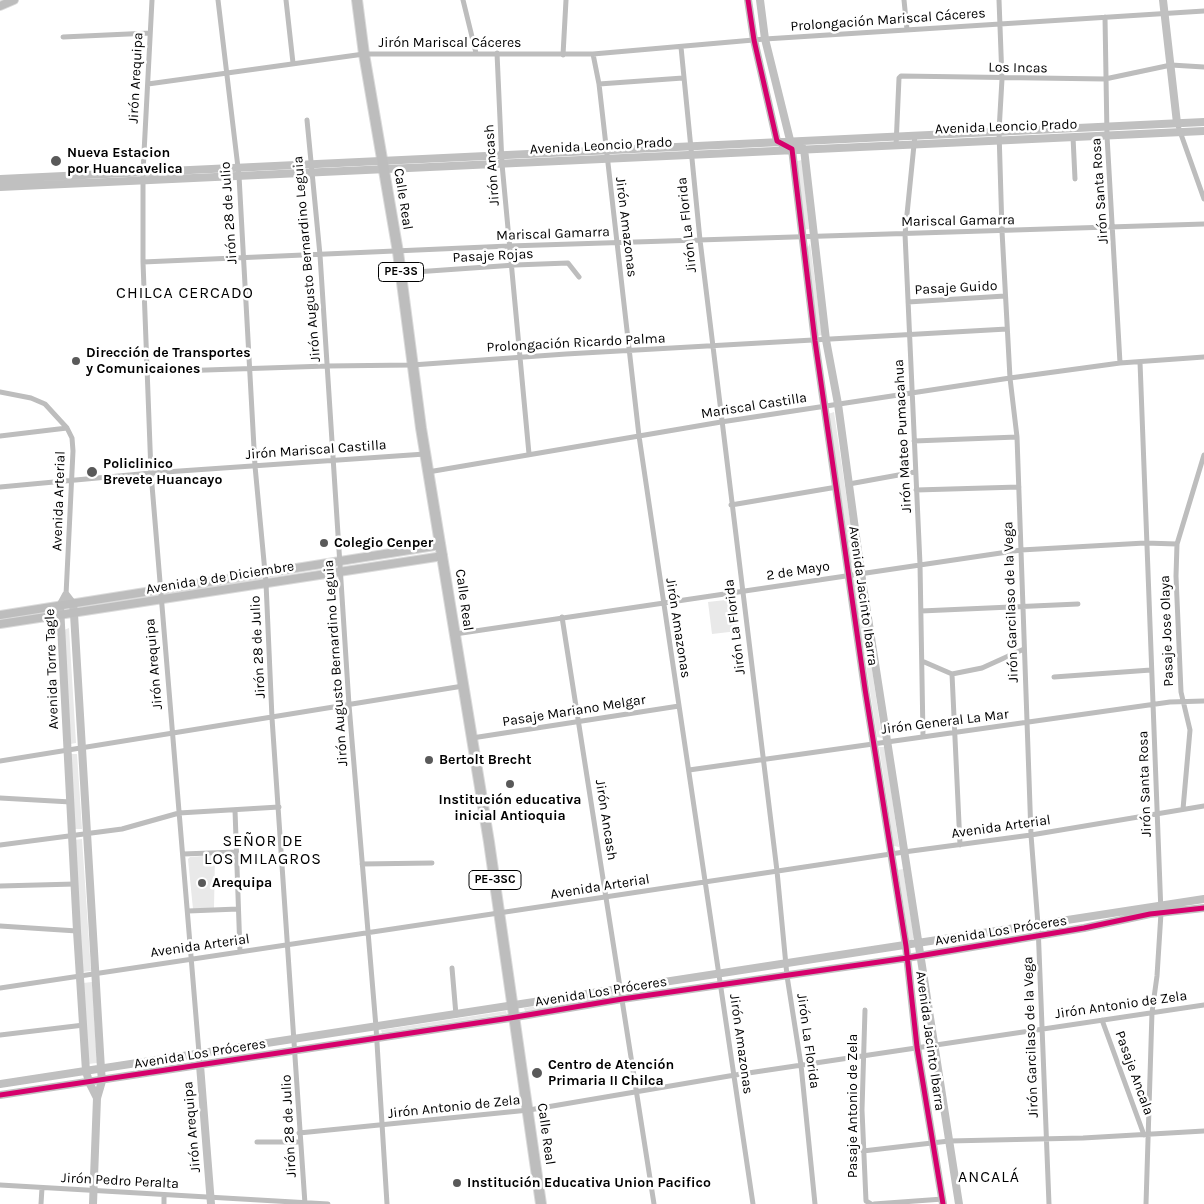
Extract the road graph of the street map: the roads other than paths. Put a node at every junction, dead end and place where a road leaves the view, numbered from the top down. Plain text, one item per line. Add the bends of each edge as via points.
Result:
1 (14, 0) edge
2 (152, 0) edge
3 (218, 0) edge
4 (286, 0) edge
5 (357, 0) edge
6 (463, 0) edge
7 (566, 0) edge
8 (748, 0) edge
9 (760, 0) edge
10 (904, 0) edge
11 (999, 0) edge
12 (1162, 0) edge
13 (0, 6) edge
14 (1204, 11) edge
15 (1164, 13) junction
16 (1105, 17) junction
17 (1001, 24) junction
18 (906, 30) junction
19 (150, 33) junction
20 (63, 36) dead end
21 (764, 39) junction
22 (754, 40) junction
23 (681, 47) junction
24 (476, 53) junction
25 (497, 53) junction
26 (364, 54) junction
27 (593, 54) junction
28 (563, 55) junction
29 (293, 62) junction
30 (1171, 65) junction
31 (1204, 67) edge
32 (227, 74) junction
33 (683, 78) junction
34 (1002, 79) junction
35 (1105, 79) junction
36 (148, 84) junction
37 (599, 84) junction
38 (307, 120) dead end
39 (1204, 122) edge
40 (1177, 123) junction
41 (1107, 126) junction
42 (999, 131) junction
43 (1204, 131) edge
44 (1180, 132) junction
45 (898, 136) junction
46 (1072, 136) junction
47 (1107, 136) junction
48 (914, 139) junction
49 (790, 140) junction
50 (999, 140) junction
51 (777, 141) junction
52 (689, 145) junction
53 (896, 146) junction
54 (804, 148) junction
55 (792, 149) junction
56 (605, 150) junction
57 (690, 154) junction
58 (502, 155) junction
59 (606, 159) junction
60 (310, 164) junction
61 (502, 164) junction
62 (384, 165) junction
63 (238, 167) junction
64 (143, 172) junction
65 (313, 172) junction
66 (93, 174) junction
67 (239, 176) junction
68 (33, 177) junction
69 (0, 179) edge
70 (1075, 179) dead end
71 (143, 181) junction
72 (93, 183) junction
73 (34, 186) junction
74 (0, 187) edge
75 (1204, 199) edge
76 (1204, 224) edge
77 (1114, 227) junction
78 (1002, 232) junction
79 (905, 234) junction
80 (812, 236) junction
81 (802, 237) junction
82 (700, 240) junction
83 (617, 242) junction
84 (509, 246) junction
85 (398, 252) junction
86 (320, 255) junction
87 (244, 258) junction
88 (143, 262) junction
89 (511, 265) junction
90 (401, 273) junction
91 (579, 277) dead end
92 (1005, 296) junction
93 (908, 302) junction
94 (1007, 330) junction
95 (910, 335) junction
96 (826, 340) junction
97 (815, 341) junction
98 (712, 346) junction
99 (630, 351) junction
100 (1204, 357) edge
101 (520, 358) junction
102 (1140, 362) junction
103 (1120, 364) junction
104 (412, 365) junction
105 (327, 366) junction
106 (249, 368) junction
107 (146, 372) junction
108 (1010, 378) junction
109 (0, 392) edge
110 (912, 393) junction
111 (838, 404) junction
112 (825, 407) junction
113 (721, 422) junction
114 (67, 428) junction
115 (0, 436) edge
116 (639, 436) junction
117 (1017, 437) junction
118 (914, 441) junction
119 (425, 454) junction
120 (528, 454) junction
121 (1204, 454) edge
122 (333, 460) junction
123 (255, 466) junction
124 (428, 472) junction
125 (916, 472) junction
126 (151, 473) junction
127 (72, 480) junction
128 (849, 484) junction
129 (0, 487) edge
130 (837, 487) junction
131 (1018, 487) junction
132 (916, 490) junction
133 (732, 506) junction
134 (1145, 543) junction
135 (1177, 544) junction
136 (442, 545) junction
137 (1021, 550) junction
138 (443, 556) junction
139 (340, 562) junction
140 (920, 564) junction
141 (341, 572) junction
142 (861, 573) junction
143 (265, 574) junction
144 (850, 574) junction
145 (266, 584) junction
146 (160, 589) junction
147 (742, 591) junction
148 (66, 595) junction
149 (161, 600) junction
150 (663, 603) junction
151 (73, 604) junction
152 (1078, 604) dead end
153 (60, 606) junction
154 (1022, 606) junction
155 (921, 611) junction
156 (74, 614) junction
157 (0, 615) edge
158 (61, 616) junction
159 (562, 617) junction
160 (0, 624) edge
161 (870, 628) junction
162 (856, 630) junction
163 (454, 634) junction
164 (1024, 649) junction
165 (922, 661) junction
166 (1151, 670) junction
167 (952, 674) junction
168 (1054, 677) dead end
169 (463, 686) junction
170 (1182, 701) junction
171 (1204, 701) edge
172 (349, 705) junction
173 (1153, 705) junction
174 (679, 706) junction
175 (272, 718) junction
176 (579, 723) junction
177 (1027, 724) junction
178 (955, 732) junction
179 (172, 734) junction
180 (923, 736) junction
181 (472, 738) junction
182 (888, 740) junction
183 (874, 742) junction
184 (83, 749) junction
185 (68, 751) junction
186 (762, 759) junction
187 (0, 761) edge
188 (689, 770) junction
189 (0, 798) edge
190 (71, 802) junction
191 (1204, 806) edge
192 (279, 807) junction
193 (1183, 809) junction
194 (235, 810) junction
195 (179, 813) junction
196 (1157, 814) junction
197 (88, 834) junction
198 (1031, 835) junction
199 (72, 836) junction
200 (0, 845) edge
201 (960, 845) junction
202 (236, 852) junction
203 (904, 852) junction
204 (183, 854) junction
205 (891, 854) junction
206 (432, 863) dead end
207 (362, 864) junction
208 (777, 871) junction
209 (706, 882) junction
210 (75, 884) junction
211 (0, 886) edge
212 (607, 898) junction
213 (1204, 899) edge
214 (1161, 904) junction
215 (1204, 908) edge
216 (238, 909) junction
217 (188, 911) junction
218 (499, 913) junction
219 (1161, 913) junction
220 (1038, 925) junction
221 (0, 926) edge
222 (77, 930) junction
223 (368, 933) junction
224 (1039, 936) junction
225 (289, 944) junction
226 (919, 944) junction
227 (906, 946) junction
228 (240, 952) junction
229 (921, 955) junction
230 (907, 958) junction
231 (192, 959) junction
232 (786, 964) junction
233 (452, 968) dead end
234 (94, 974) junction
235 (720, 974) junction
236 (81, 976) junction
237 (787, 976) junction
238 (721, 984) junction
239 (0, 988) edge
240 (620, 988) junction
241 (622, 999) junction
242 (512, 1005) junction
243 (1204, 1005) edge
244 (866, 1010) dead end
245 (1152, 1012) junction
246 (456, 1015) junction
247 (514, 1018) junction
248 (1102, 1020) junction
249 (84, 1025) junction
250 (376, 1027) junction
251 (1042, 1028) junction
252 (0, 1035) edge
253 (295, 1038) junction
254 (376, 1039) junction
255 (934, 1044) junction
256 (918, 1047) junction
257 (296, 1051) junction
258 (200, 1053) junction
259 (862, 1055) junction
260 (200, 1065) junction
261 (801, 1065) junction
262 (102, 1068) junction
263 (86, 1071) junction
264 (735, 1074) junction
265 (102, 1081) junction
266 (89, 1082) junction
267 (0, 1084) edge
268 (636, 1091) junction
269 (0, 1095) edge
270 (97, 1098) junction
271 (529, 1110) junction
272 (382, 1126) junction
273 (1204, 1131) edge
274 (299, 1133) junction
275 (1146, 1135) junction
276 (1046, 1140) junction
277 (949, 1141) junction
278 (257, 1142) dead end
279 (300, 1142) junction
280 (934, 1144) junction
281 (863, 1151) junction
282 (0, 1185) edge
283 (42, 1188) junction
284 (94, 1192) junction
285 (164, 1195) junction
286 (211, 1201) edge
287 (943, 1201) edge
288 (305, 1203) edge
289 (868, 1203) edge
290 (41, 1204) edge
291 (93, 1204) edge
292 (164, 1204) edge
293 (328, 1204) edge
294 (386, 1204) edge
295 (541, 1204) edge
296 (654, 1204) edge
297 (753, 1204) edge
298 (816, 1204) edge
299 (874, 1204) edge
300 (959, 1204) edge
301 (1049, 1204) edge
302 (1146, 1204) edge

1 - 13 main road
2 - 19 street, Jirón Arequipa
3 - 32 street, Jirón 28 de Julio
4 - 29 street
5 - 26 highway, Calle Real / PE-3S
6 - 24 street
7 - 28 street
8 - 22 street
9 - 21 street
10 - 18 street
11 - 17 street, Jirón Garcilaso de la Vega
12 - 15 street
14 - 15 street, Prolongación Mariscal Cáceres
15 - 16 street, Prolongación Mariscal Cáceres
15 - 30 street
16 - 17 street, Prolongación Mariscal Cáceres
16 - 35 street, Jirón Santa Rosa
17 - 18 street, Prolongación Mariscal Cáceres
17 - 34 street, Jirón Garcilaso de la Vega
18 - 21 street, Prolongación Mariscal Cáceres
19 - 20 street
19 - 36 street, Jirón Arequipa
21 - 22 street, Prolongación Mariscal Cáceres
21 - 49 street
22 - 23 street, Jirón Mariscal Cáceres
22 - 51 street
23 - 27 street, Jirón Mariscal Cáceres
23 - 33 street, Jirón La Florida
24 - 25 street, Jirón Mariscal Cáceres
24 - 26 street, Jirón Mariscal Cáceres
25 - 28 street, Jirón Mariscal Cáceres
25 - 58 street, Jirón Ancash
26 - 29 street, Jirón Mariscal Cáceres
26 - 62 highway, Calle Real / PE-3S
27 - 28 street, Jirón Mariscal Cáceres
27 - 37 street, Jirón Amazonas
29 - 32 street, Jirón Mariscal Cáceres
30 - 31 street, Los Incas
30 - 35 street, Los Incas
30 - 40 street
32 - 36 street, Jirón Mariscal Cáceres
32 - 63 street, Jirón 28 de Julio
33 - 37 street
33 - 52 street, Jirón La Florida
34 - 35 street, Los Incas
34 - 42 street, Jirón Garcilaso de la Vega
34 - 45 street, Los Incas via 901,76
35 - 41 street, Jirón Santa Rosa
36 - 64 street, Jirón Arequipa
37 - 56 street, Jirón Amazonas
38 - 60 street, Jirón Augusto Bernardino Leguia
39 - 40 street, Avenida Leoncio Prado
40 - 41 street, Avenida Leoncio Prado
40 - 44 street
41 - 42 street, Avenida Leoncio Prado
41 - 47 street, Jirón Santa Rosa
42 - 48 street, Avenida Leoncio Prado
42 - 50 street, Jirón Garcilaso de la Vega
43 - 44 street, Avenida Leoncio Prado
44 - 47 street, Avenida Leoncio Prado
44 - 75 street
45 - 48 street, Avenida Leoncio Prado
45 - 49 street, Avenida Leoncio Prado
45 - 53 street, Los Incas
46 - 47 street, Avenida Leoncio Prado
46 - 50 street, Avenida Leoncio Prado
46 - 70 street
47 - 77 street, Jirón Santa Rosa
48 - 50 street, Avenida Leoncio Prado
48 - 53 street, Avenida Leoncio Prado
48 - 79 street, Jirón Mateo Pumacahua
49 - 51 street, Avenida Leoncio Prado
49 - 54 street
50 - 78 street, Jirón Garcilaso de la Vega
51 - 52 street, Avenida Leoncio Prado
51 - 55 street
52 - 56 street, Avenida Leoncio Prado
52 - 57 street, Jirón La Florida
53 - 54 street, Avenida Leoncio Prado
54 - 55 street, Avenida Leoncio Prado
54 - 80 street, Avenida Jacinto Ibarra
55 - 57 street, Avenida Leoncio Prado
55 - 81 street, Avenida Jacinto Ibarra
56 - 58 street, Avenida Leoncio Prado
56 - 59 street, Jirón Amazonas
57 - 59 street, Avenida Leoncio Prado
57 - 82 street, Jirón La Florida
58 - 61 street, Jirón Ancash
58 - 62 street, Avenida Leoncio Prado
59 - 61 street, Avenida Leoncio Prado
59 - 83 street, Jirón Amazonas
60 - 62 street, Avenida Leoncio Prado
60 - 63 street, Avenida Leoncio Prado
60 - 65 street, Jirón Augusto Bernardino Leguia
61 - 62 street, Avenida Leoncio Prado
61 - 84 street, Jirón Ancash
62 - 65 street, Avenida Leoncio Prado
62 - 85 highway, Calle Real / PE-3S
63 - 64 street, Avenida Leoncio Prado
63 - 67 street, Jirón 28 de Julio
64 - 66 street, Avenida Leoncio Prado
64 - 71 street, Jirón Arequipa
65 - 67 street, Avenida Leoncio Prado
65 - 86 street, Jirón Augusto Bernardino Leguia
66 - 68 street, Avenida Leoncio Prado
66 - 72 street
67 - 71 street, Avenida Leoncio Prado
67 - 87 street, Jirón 28 de Julio
68 - 69 street, Avenida Leoncio Prado
68 - 73 street
71 - 72 street, Avenida Leoncio Prado
71 - 88 street, Jirón Arequipa
72 - 73 street, Avenida Leoncio Prado
73 - 74 street, Avenida Leoncio Prado
76 - 77 street, Mariscal Gamarra
77 - 78 street, Mariscal Gamarra
77 - 103 street, Jirón Santa Rosa
78 - 79 street, Mariscal Gamarra
78 - 92 street, Jirón Garcilaso de la Vega
79 - 80 street, Mariscal Gamarra
79 - 93 street, Jirón Mateo Pumacahua
80 - 81 street, Mariscal Gamarra
80 - 96 street, Avenida Jacinto Ibarra
81 - 82 street, Mariscal Gamarra
81 - 97 street, Avenida Jacinto Ibarra
82 - 83 street, Mariscal Gamarra
82 - 98 street, Jirón La Florida
83 - 84 street, Mariscal Gamarra
83 - 99 street, Jirón Amazonas
84 - 85 street, Mariscal Gamarra
84 - 89 street, Jirón Ancash
85 - 86 street, Mariscal Gamarra
85 - 90 highway, Calle Real / PE-3S
86 - 87 street, Mariscal Gamarra
86 - 105 street, Jirón Augusto Bernardino Leguia
87 - 88 street, Mariscal Gamarra
87 - 106 street, Jirón 28 de Julio
88 - 107 street, Jirón Arequipa
89 - 90 street, Pasaje Rojas
89 - 91 street, Pasaje Rojas via 568,263
89 - 101 street, Jirón Ancash
90 - 104 highway, Calle Real / PE-3S
92 - 93 street, Pasaje Guido
92 - 94 street, Jirón Garcilaso de la Vega
93 - 95 street, Jirón Mateo Pumacahua
94 - 95 street, Prolongación Ricardo Palma
94 - 108 street, Jirón Garcilaso de la Vega
95 - 96 street, Prolongación Ricardo Palma
95 - 110 street, Jirón Mateo Pumacahua
96 - 97 street, Prolongación Ricardo Palma
96 - 111 street, Avenida Jacinto Ibarra
97 - 98 street, Prolongación Ricardo Palma
97 - 112 street, Avenida Jacinto Ibarra
98 - 99 street, Prolongación Ricardo Palma
98 - 113 street, Jirón La Florida
99 - 101 street, Prolongación Ricardo Palma
99 - 116 street, Jirón Amazonas
100 - 102 street, Mariscal Castilla
101 - 104 street, Prolongación Ricardo Palma
101 - 120 street, Jirón Ancash
102 - 103 street, Mariscal Castilla
102 - 134 street, Jirón Santa Rosa
103 - 108 street, Mariscal Castilla
104 - 105 street, Prolongación Ricardo Palma
104 - 119 highway, Calle Real / PE-3S
105 - 106 street, Prolongación Ricardo Palma
105 - 122 street, Jirón Augusto Bernardino Leguia
106 - 107 street, Prolongación Ricardo Palma
106 - 123 street, Jirón 28 de Julio
107 - 126 street, Jirón Arequipa
108 - 110 street, Mariscal Castilla
108 - 117 street, Jirón Garcilaso de la Vega
109 - 114 street via 45,404
110 - 111 street, Mariscal Castilla
110 - 118 street, Jirón Mateo Pumacahua
111 - 112 street, Mariscal Castilla
111 - 128 street, Avenida Jacinto Ibarra
112 - 113 street, Mariscal Castilla
112 - 130 street, Avenida Jacinto Ibarra
113 - 116 street, Mariscal Castilla
113 - 133 street, Jirón La Florida
114 - 115 street
114 - 127 street, Avenida Arterial via 72,438
116 - 120 street, Mariscal Castilla
116 - 150 street, Jirón Amazonas
117 - 118 street
117 - 131 street, Jirón Garcilaso de la Vega
118 - 125 street, Jirón Mateo Pumacahua
119 - 122 street, Jirón Mariscal Castilla
119 - 124 highway, Calle Real / PE-3S
120 - 124 street, Mariscal Castilla
121 - 135 street, Pasaje Jose Olaya
122 - 123 street, Jirón Mariscal Castilla
122 - 139 street, Jirón Augusto Bernardino Leguia
123 - 126 street, Jirón Mariscal Castilla
123 - 143 street, Jirón 28 de Julio
124 - 136 highway, Calle Real / PE-3S
125 - 128 street
125 - 132 street, Jirón Mateo Pumacahua
126 - 127 street, Jirón Mariscal Castilla
126 - 146 street, Jirón Arequipa
127 - 129 street, Jirón Mariscal Castilla
127 - 148 street, Avenida Arterial
128 - 142 street, Avenida Jacinto Ibarra
130 - 133 street
130 - 144 street, Avenida Jacinto Ibarra
131 - 132 street
131 - 137 street, Jirón Garcilaso de la Vega
132 - 140 street, Jirón Mateo Pumacahua
133 - 147 street, Jirón La Florida
134 - 135 street, 2 de Mayo
134 - 137 street, 2 de Mayo
134 - 166 street, Jirón Santa Rosa
135 - 170 street, Pasaje Jose Olaya
136 - 138 highway, Calle Real / PE-3S
136 - 139 main road, Avenida 9 de Diciembre
137 - 140 street, 2 de Mayo
137 - 154 street, Jirón Garcilaso de la Vega
138 - 141 main road, Avenida 9 de Diciembre
138 - 163 highway, Calle Real / PE-3SC
139 - 141 street, Jirón Augusto Bernardino Leguia
139 - 143 main road, Avenida 9 de Diciembre
140 - 142 street, 2 de Mayo
140 - 155 street, Jirón Mateo Pumacahua
141 - 145 main road, Avenida 9 de Diciembre
141 - 172 street, Jirón Augusto Bernardino Leguia
142 - 144 street, 2 de Mayo
142 - 161 street, Avenida Jacinto Ibarra
143 - 145 street, Jirón 28 de Julio
143 - 146 main road, Avenida 9 de Diciembre
144 - 147 street, 2 de Mayo
144 - 162 street, Avenida Jacinto Ibarra
145 - 149 main road, Avenida 9 de Diciembre
145 - 175 street, Jirón 28 de Julio
146 - 149 street, Jirón Arequipa
146 - 151 main road, Avenida 9 de Diciembre
147 - 150 street, 2 de Mayo
147 - 186 street, Jirón La Florida
148 - 151 street, Avenida Torre Tagle
148 - 153 street, Avenida Torre Tagle
149 - 156 main road, Avenida 9 de Diciembre
149 - 179 street, Jirón Arequipa
150 - 159 street, 2 de Mayo
150 - 174 street, Jirón Amazonas
151 - 153 main road, Avenida 9 de Diciembre
151 - 156 street, Avenida Torre Tagle
152 - 154 street
153 - 157 main road, Avenida 9 de Diciembre
153 - 158 street, Avenida Torre Tagle
154 - 155 street
154 - 164 street, Jirón Garcilaso de la Vega
155 - 165 street, Jirón Mateo Pumacahua
156 - 158 main road, Avenida 9 de Diciembre
156 - 184 street, Avenida Torre Tagle
158 - 160 main road, Avenida 9 de Diciembre
158 - 185 street, Avenida Torre Tagle
159 - 163 street, 2 de Mayo
159 - 176 street, Jirón Ancash
161 - 162 street
161 - 182 street, Avenida Jacinto Ibarra
162 - 183 street, Avenida Jacinto Ibarra
163 - 169 highway, Calle Real / PE-3SC
164 - 167 street via 982,668
164 - 177 street, Jirón Garcilaso de la Vega
165 - 167 street
165 - 180 street, Jirón Mateo Pumacahua
166 - 168 street
166 - 173 street, Jirón Santa Rosa
167 - 178 street
169 - 172 street
169 - 181 highway, Calle Real / PE-3SC
170 - 171 street, Jirón General La Mar
170 - 173 street, Jirón General La Mar
170 - 193 street, Pasaje Jose Olaya via 1190,730
172 - 175 street
172 - 207 street, Jirón Augusto Bernardino Leguia
173 - 177 street, Jirón General La Mar
173 - 196 street, Jirón Santa Rosa
174 - 176 street, Pasaje Mariano Melgar
174 - 188 street, Jirón Amazonas
175 - 179 street
175 - 192 street, Jirón 28 de Julio
176 - 181 street, Pasaje Mariano Melgar
176 - 212 street, Jirón Ancash
177 - 178 street, Jirón General La Mar
177 - 198 street, Jirón Garcilaso de la Vega
178 - 180 street, Jirón General La Mar
178 - 201 street
179 - 184 street
179 - 195 street, Jirón Arequipa
180 - 182 street, Jirón General La Mar
181 - 218 highway, Calle Real / PE-3SC
182 - 183 street, Jirón General La Mar
182 - 203 street, Avenida Jacinto Ibarra
183 - 186 street, Jirón General La Mar
183 - 205 street, Avenida Jacinto Ibarra
184 - 185 street
184 - 197 street, Avenida Torre Tagle
185 - 187 street
185 - 190 street, Avenida Torre Tagle
186 - 188 street, Jirón General La Mar
186 - 208 street, Jirón La Florida
188 - 209 street, Jirón Amazonas
189 - 190 street
190 - 199 street, Avenida Torre Tagle
191 - 193 street, Avenida Arterial
192 - 194 street
192 - 225 street, Jirón 28 de Julio
193 - 196 street, Avenida Arterial
194 - 195 street
194 - 202 street
195 - 197 street via 122,829
195 - 204 street, Jirón Arequipa
196 - 198 street, Avenida Arterial
196 - 214 street, Jirón Santa Rosa
197 - 199 street
197 - 234 street, Avenida Torre Tagle
198 - 201 street, Avenida Arterial
198 - 220 street, Jirón Garcilaso de la Vega
199 - 200 street
199 - 210 street, Avenida Torre Tagle
201 - 203 street, Avenida Arterial
202 - 204 street
202 - 216 street
203 - 205 street, Avenida Arterial
203 - 226 street, Avenida Jacinto Ibarra
204 - 217 street, Jirón Arequipa
205 - 208 street, Avenida Arterial
205 - 227 street, Avenida Jacinto Ibarra
206 - 207 street
207 - 223 street, Jirón Augusto Bernardino Leguia
208 - 209 street, Avenida Arterial
208 - 232 street, Jirón La Florida
209 - 212 street, Avenida Arterial
209 - 235 street, Jirón Amazonas
210 - 211 street
210 - 222 street, Avenida Torre Tagle
212 - 218 street, Avenida Arterial
212 - 240 street, Jirón Ancash
213 - 214 street, Avenida Los Próceres
214 - 219 street, Jirón Santa Rosa
214 - 220 street, Avenida Los Próceres
215 - 219 street, Avenida Los Próceres
216 - 217 street
216 - 228 street
217 - 231 street, Jirón Arequipa
218 - 223 street, Avenida Arterial
218 - 242 highway, Calle Real / PE-3SC
219 - 224 street, Avenida Los Próceres
219 - 245 street, Jirón Santa Rosa
220 - 224 street, Jirón Garcilaso de la Vega
220 - 226 street, Avenida Los Próceres
221 - 222 street
222 - 236 street, Avenida Torre Tagle
223 - 225 street, Avenida Arterial
223 - 250 street, Jirón Augusto Bernardino Leguia
224 - 229 street, Avenida Los Próceres
224 - 251 street, Jirón Garcilaso de la Vega
225 - 228 street, Avenida Arterial
225 - 253 street, Jirón 28 de Julio
226 - 227 street, Avenida Los Próceres
226 - 229 street, Avenida Jacinto Ibarra
227 - 230 street, Avenida Jacinto Ibarra
227 - 232 street, Avenida Los Próceres
228 - 231 street, Avenida Arterial
229 - 230 street, Avenida Los Próceres
229 - 255 street, Avenida Jacinto Ibarra
230 - 237 street, Avenida Los Próceres
230 - 256 street, Avenida Jacinto Ibarra
231 - 234 street, Avenida Arterial
231 - 258 street, Jirón Arequipa
232 - 235 street, Avenida Los Próceres
232 - 237 street, Jirón La Florida
233 - 246 street
234 - 236 street, Avenida Arterial
234 - 262 street, Avenida Torre Tagle
235 - 238 street, Jirón Amazonas
235 - 240 street, Avenida Los Próceres
236 - 239 street, Avenida Arterial
236 - 249 street, Avenida Torre Tagle
237 - 238 street, Avenida Los Próceres
237 - 261 street, Jirón La Florida
238 - 241 street, Avenida Los Próceres
238 - 264 street, Jirón Amazonas
240 - 241 street, Jirón Ancash
240 - 242 street, Avenida Los Próceres
241 - 247 street, Avenida Los Próceres
241 - 268 street, Jirón Ancash
242 - 246 street, Avenida Los Próceres
242 - 247 highway, Calle Real / PE-3SC
243 - 245 street, Jirón Antonio de Zela
244 - 259 street, Pasaje Antonio de Zela
245 - 248 street, Jirón Antonio de Zela
245 - 275 street, Jirón Santa Rosa
246 - 250 street, Avenida Los Próceres
247 - 254 street, Avenida Los Próceres
247 - 271 highway, Calle Real / PE-3SC
248 - 251 street, Jirón Antonio de Zela
248 - 275 street, Pasaje Ancala
249 - 252 street
249 - 263 street, Avenida Torre Tagle
250 - 253 street, Avenida Los Próceres
250 - 254 street, Jirón Augusto Bernardino Leguia
251 - 255 street, Jirón Antonio de Zela
251 - 276 street, Jirón Garcilaso de la Vega
253 - 257 street, Jirón 28 de Julio
253 - 258 street, Avenida Los Próceres
254 - 257 street, Avenida Los Próceres
254 - 272 street, Jirón Augusto Bernardino Leguia
255 - 256 street, Jirón Antonio de Zela
255 - 277 street, Avenida Jacinto Ibarra
256 - 259 street, Jirón Antonio de Zela
256 - 280 street, Avenida Jacinto Ibarra
257 - 260 street, Avenida Los Próceres
257 - 274 street, Jirón 28 de Julio
258 - 260 street, Jirón Arequipa
258 - 262 street, Avenida Los Próceres
259 - 261 street, Jirón Antonio de Zela
259 - 281 street, Pasaje Antonio de Zela
260 - 265 street, Avenida Los Próceres
260 - 286 street, Jirón Arequipa
261 - 264 street, Jirón Antonio de Zela
261 - 298 street, Jirón La Florida
262 - 263 street, Avenida Los Próceres
262 - 265 street, Avenida Torre Tagle
263 - 266 street, Avenida Torre Tagle
263 - 267 street, Avenida Los Próceres
264 - 268 street, Jirón Antonio de Zela
264 - 297 street, Jirón Amazonas
265 - 266 street, Avenida Los Próceres
265 - 270 street, Avenida Torre Tagle
266 - 269 street, Avenida Los Próceres
266 - 270 street, Avenida Torre Tagle
268 - 271 street, Jirón Antonio de Zela
268 - 296 street, Jirón Ancash
270 - 284 street, Avenida Torre Tagle
271 - 272 street, Jirón Antonio de Zela
271 - 295 highway, Calle Real / PE-3SC
272 - 274 street, Jirón Antonio de Zela
272 - 294 street, Jirón Augusto Bernardino Leguia
273 - 275 street
274 - 279 street, Jirón 28 de Julio
275 - 276 street
275 - 302 street, Jirón Santa Rosa
276 - 277 street
276 - 301 street, Jirón Garcilaso de la Vega
277 - 280 street
277 - 300 street, Avenida Jacinto Ibarra
278 - 279 street
279 - 288 street, Jirón 28 de Julio
280 - 281 street
280 - 287 street, Avenida Jacinto Ibarra
281 - 289 street, Pasaje Antonio de Zela
282 - 283 street, Jirón Pedro Peralta
283 - 284 street, Jirón Pedro Peralta
283 - 290 street
284 - 285 street, Jirón Pedro Peralta
284 - 291 street, Avenida Torre Tagle
285 - 286 street, Jirón Pedro Peralta
285 - 292 street
286 - 288 street, Jirón Pedro Peralta
287 - 299 street
288 - 293 street, Jirón Pedro Peralta

